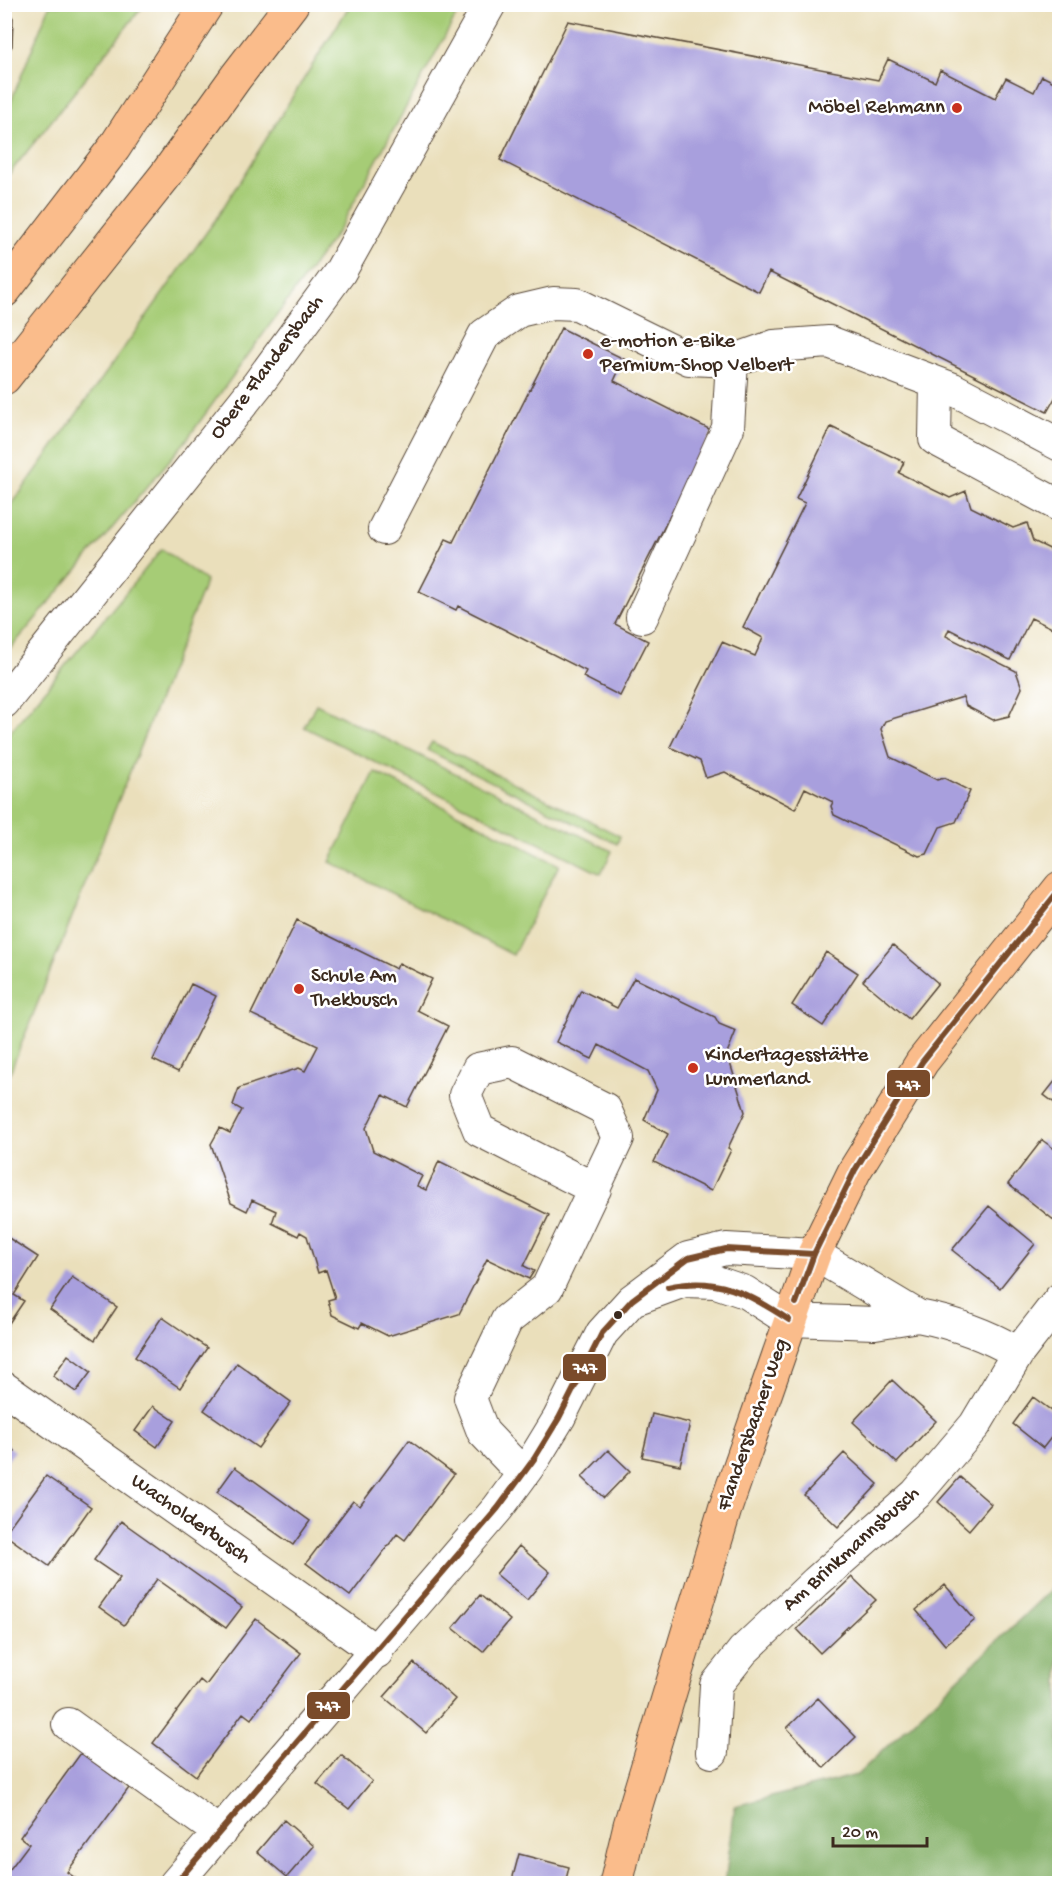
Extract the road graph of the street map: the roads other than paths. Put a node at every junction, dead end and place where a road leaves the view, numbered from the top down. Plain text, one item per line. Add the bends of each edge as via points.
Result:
1 (207, 4) edge
2 (280, 4) edge
3 (292, 4) edge
4 (490, 4) edge
5 (236, 77) junction
6 (4, 291) edge
7 (732, 361) junction
8 (4, 378) edge
9 (936, 383) junction
10 (1059, 444) edge
11 (1059, 506) edge
12 (384, 530) dead end
13 (642, 617) dead end
14 (4, 702) edge
15 (1059, 888) edge
16 (595, 1189) junction
17 (814, 1254) junction
18 (1059, 1299) edge
19 (632, 1300) junction
20 (918, 1316) junction
21 (789, 1320) junction
22 (1018, 1353) junction
23 (4, 1388) edge
24 (523, 1474) junction
25 (377, 1652) junction
26 (68, 1725) dead end
27 (712, 1752) dead end
28 (220, 1833) junction
29 (175, 1884) edge
30 (616, 1884) edge

1 - 6 main road via 114,148
2 - 5 main road
3 - 5 main road
4 - 14 street, Obere Flandersbach via 340,272 258,384
5 - 8 main road via 165,176
7 - 9 street via 774,346 829,342
7 - 12 street via 689,359 577,304 553,303 519,311 484,335
7 - 13 street via 728,428
9 - 10 street
9 - 11 street via 935,439
15 - 17 main road, Flandersbacher Weg via 922,1062 855,1170
16 - 16 street via 618,1138 605,1109 512,1062 478,1069 465,1095 479,1130
16 - 24 street via 547,1288 507,1320 470,1398 483,1432
17 - 19 street via 726,1249 688,1258
17 - 20 street
17 - 21 main road, Flandersbacher Weg
18 - 22 street, Am Brinkmannsbusch
19 - 21 street via 684,1281 716,1282 745,1292
19 - 24 street via 602,1333 559,1418
20 - 21 street via 875,1323
20 - 22 street via 950,1322
21 - 30 main road, Flandersbacher Weg via 725,1509 630,1825
22 - 27 street, Am Brinkmannsbusch via 975,1425 916,1494 743,1652 717,1685
23 - 25 street, Wacholderbusch
24 - 25 street
25 - 28 street
26 - 28 street
28 - 29 street

